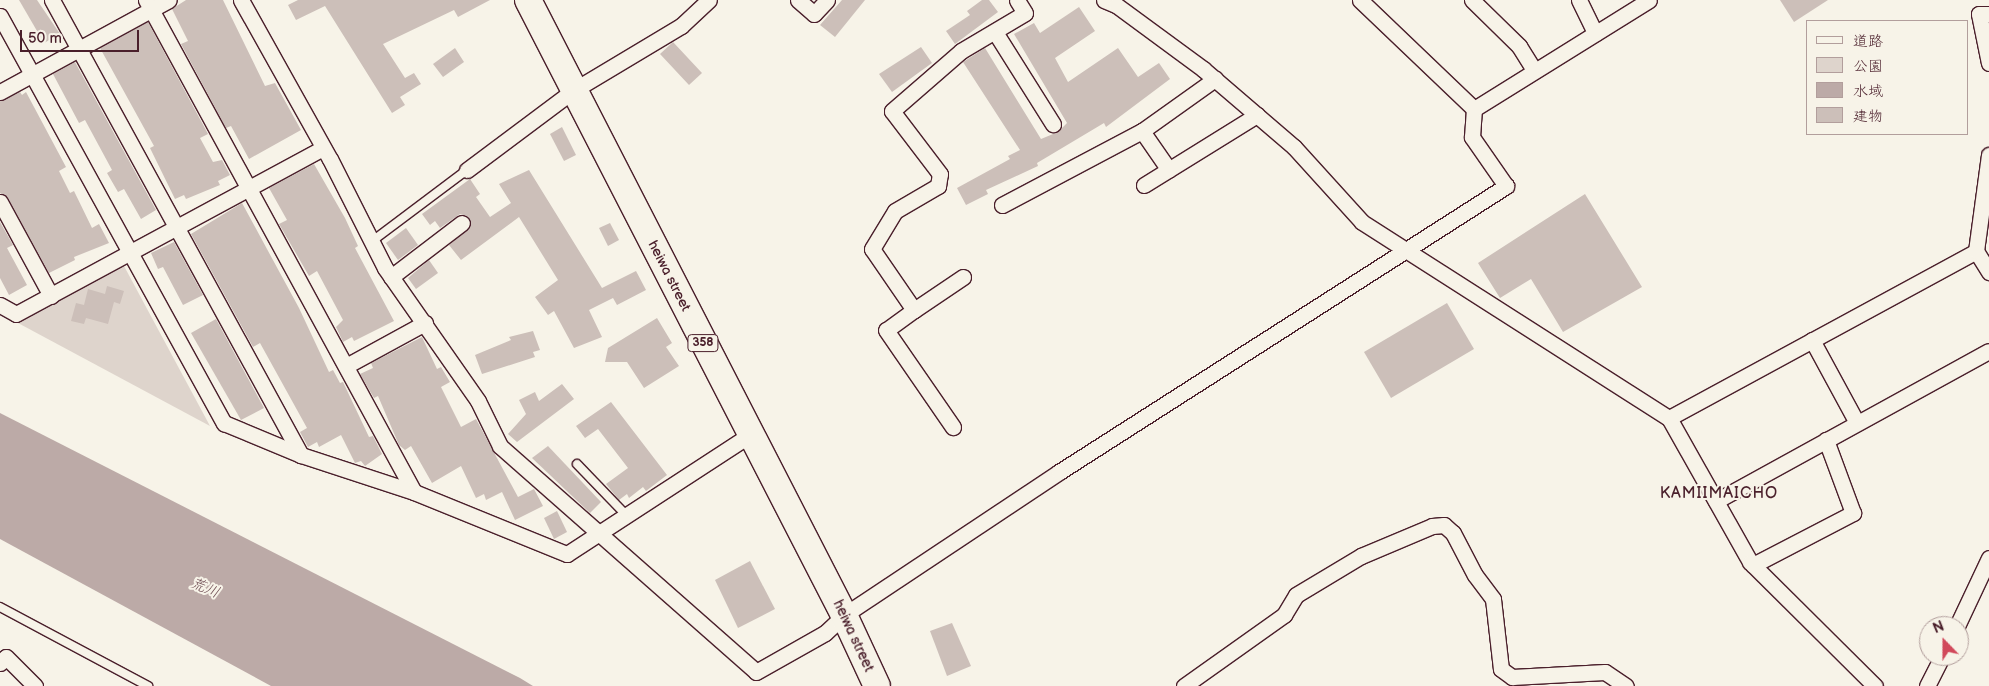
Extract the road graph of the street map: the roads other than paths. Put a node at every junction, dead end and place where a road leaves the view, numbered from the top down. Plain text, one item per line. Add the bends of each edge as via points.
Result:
1 (52, 0) edge
2 (169, 0) edge
3 (241, 0) edge
4 (528, 0) edge
5 (709, 0) edge
6 (798, 0) edge
7 (827, 0) edge
8 (1017, 0) edge
9 (1104, 0) edge
10 (1472, 0) edge
11 (1579, 0) edge
12 (1649, 0) edge
13 (1363, 1) edge
14 (149, 5) edge
15 (1989, 14) edge
16 (0, 16) edge
17 (995, 32) junction
18 (1595, 33) junction
19 (79, 49) junction
20 (1989, 63) edge
21 (1534, 70) junction
22 (32, 74) junction
23 (1215, 79) junction
24 (574, 90) junction
25 (0, 92) edge
26 (1474, 108) junction
27 (1257, 115) junction
28 (1053, 124) dead end
29 (1142, 131) junction
30 (323, 148) junction
31 (1989, 155) edge
32 (467, 170) joint
33 (1169, 170) junction
34 (1144, 185) dead end
35 (249, 188) junction
36 (0, 202) edge
37 (1002, 205) dead end
38 (462, 223) dead end
39 (177, 228) junction
40 (371, 242) junction
41 (1405, 251) junction
42 (1976, 251) junction
43 (130, 253) junction
44 (1989, 272) edge
45 (391, 277) junction
46 (963, 277) dead end
47 (51, 296) junction
48 (0, 305) edge
49 (914, 310) junction
50 (425, 323) junction
51 (1812, 340) junction
52 (1989, 351) edge
53 (346, 366) junction
54 (1669, 418) junction
55 (1857, 423) junction
56 (953, 427) dead end
57 (751, 434) junction
58 (1826, 440) junction
59 (301, 455) junction
60 (577, 464) dead end
61 (414, 492) junction
62 (1716, 500) junction
63 (626, 515) junction
64 (598, 533) junction
65 (1989, 558) edge
66 (1753, 565) junction
67 (0, 607) edge
68 (844, 615) junction
69 (1962, 616) edge
70 (0, 663) edge
71 (1937, 666) edge
72 (35, 686) edge
73 (148, 686) edge
74 (876, 686) edge
75 (1184, 686) edge
76 (1626, 686) edge
77 (1875, 686) edge
78 (1927, 686) edge

1 - 19 street
2 - 14 street
3 - 30 street
4 - 24 highway, heiwa street / 358
5 - 24 street via 681,26
6 - 7 street via 814,14
8 - 17 street via 1025,13
9 - 23 street via 1116,5
10 - 21 street via 1519,46
11 - 18 street
12 - 18 street
13 - 26 street
14 - 19 street
14 - 35 street
15 - 20 street via 1979,14
16 - 22 street
17 - 28 street
17 - 49 street via 961,51 892,111 940,174 938,186 895,211 872,250
18 - 21 street
19 - 22 street
19 - 39 street
21 - 26 street
22 - 25 street
22 - 43 street
23 - 27 street
23 - 29 street
24 - 32 street
24 - 57 highway, heiwa street / 358
26 - 41 street via 1472,137 1506,186
27 - 33 street
27 - 41 street via 1294,147 1362,222
29 - 33 street
29 - 37 street
30 - 35 street
30 - 40 street
31 - 42 street
32 - 40 lane
33 - 34 street
35 - 39 street
35 - 53 street
36 - 47 street
38 - 45 street
39 - 43 street
39 - 59 street
40 - 45 street
41 - 54 street
41 - 68 street via 1059,472
42 - 44 street
42 - 51 street
43 - 47 street
43 - 59 street via 224,423
45 - 50 street
46 - 49 street
47 - 48 street via 16,314
49 - 56 street via 886,330
50 - 53 street
50 - 64 street via 478,401 500,446
51 - 54 street
51 - 55 street
52 - 55 street
53 - 61 street
54 - 62 street
55 - 58 street
57 - 63 street
57 - 68 highway, heiwa street / 358
58 - 62 street
58 - 66 street via 1853,513
59 - 61 street
60 - 63 lane
61 - 64 street via 566,554
62 - 66 street
63 - 64 street
64 - 68 street via 756,672 825,633
65 - 69 street
66 - 77 street
67 - 73 lane
68 - 74 highway, heiwa street / 358
70 - 72 street via 6,657
71 - 78 street
75 - 76 street via 1284,615 1296,595 1361,556 1432,526 1444,525 1453,533 1474,575 1493,599 1501,669 1512,677 1604,672

